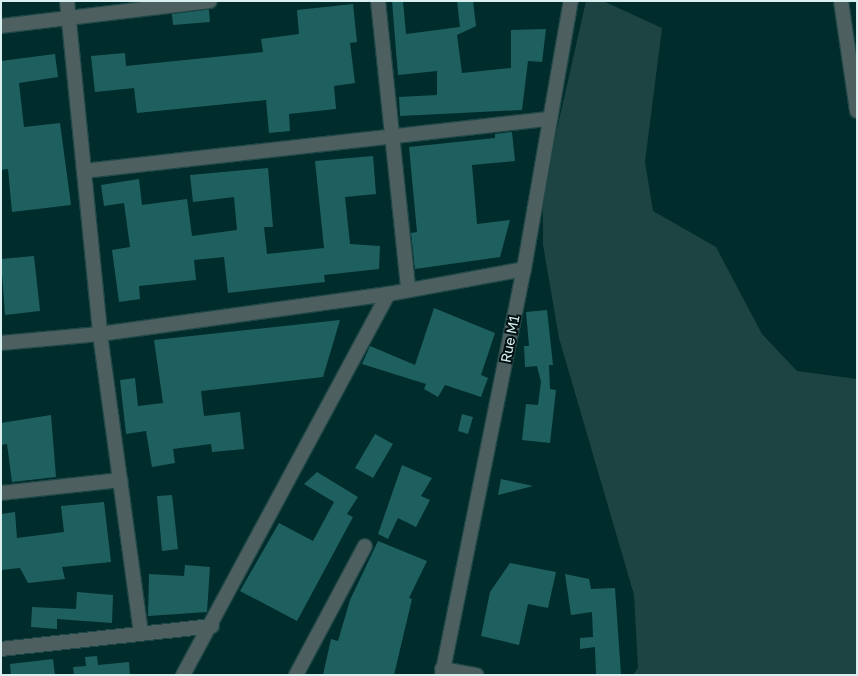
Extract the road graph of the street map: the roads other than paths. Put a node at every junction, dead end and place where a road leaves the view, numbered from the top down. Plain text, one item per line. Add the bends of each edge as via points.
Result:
1 (67, 1) edge
2 (210, 1) edge
3 (378, 1) edge
4 (572, 1) edge
5 (841, 1) edge
6 (69, 17) junction
7 (1, 26) edge
8 (857, 111) edge
9 (548, 119) junction
10 (392, 136) junction
11 (84, 171) junction
12 (524, 269) junction
13 (408, 287) junction
14 (388, 294) junction
15 (100, 334) junction
16 (1, 343) edge
17 (120, 480) junction
18 (1, 494) edge
19 (365, 546) dead end
20 (212, 626) junction
21 (141, 632) junction
22 (1, 649) edge
23 (442, 672) edge
24 (183, 675) edge
25 (296, 675) edge
26 (476, 675) edge

1 - 6 street
2 - 6 street
3 - 10 street
4 - 9 street, Rue M1
5 - 8 street
6 - 7 street
6 - 11 street
9 - 10 street
9 - 12 street, Rue M1
10 - 11 street
10 - 13 street
11 - 15 street
12 - 13 street
12 - 23 street, Rue M1
13 - 14 street
14 - 15 street
14 - 20 street
15 - 16 street
15 - 17 street
17 - 18 street
17 - 21 street
19 - 25 street
20 - 21 street
20 - 24 street
21 - 22 street
23 - 26 street

